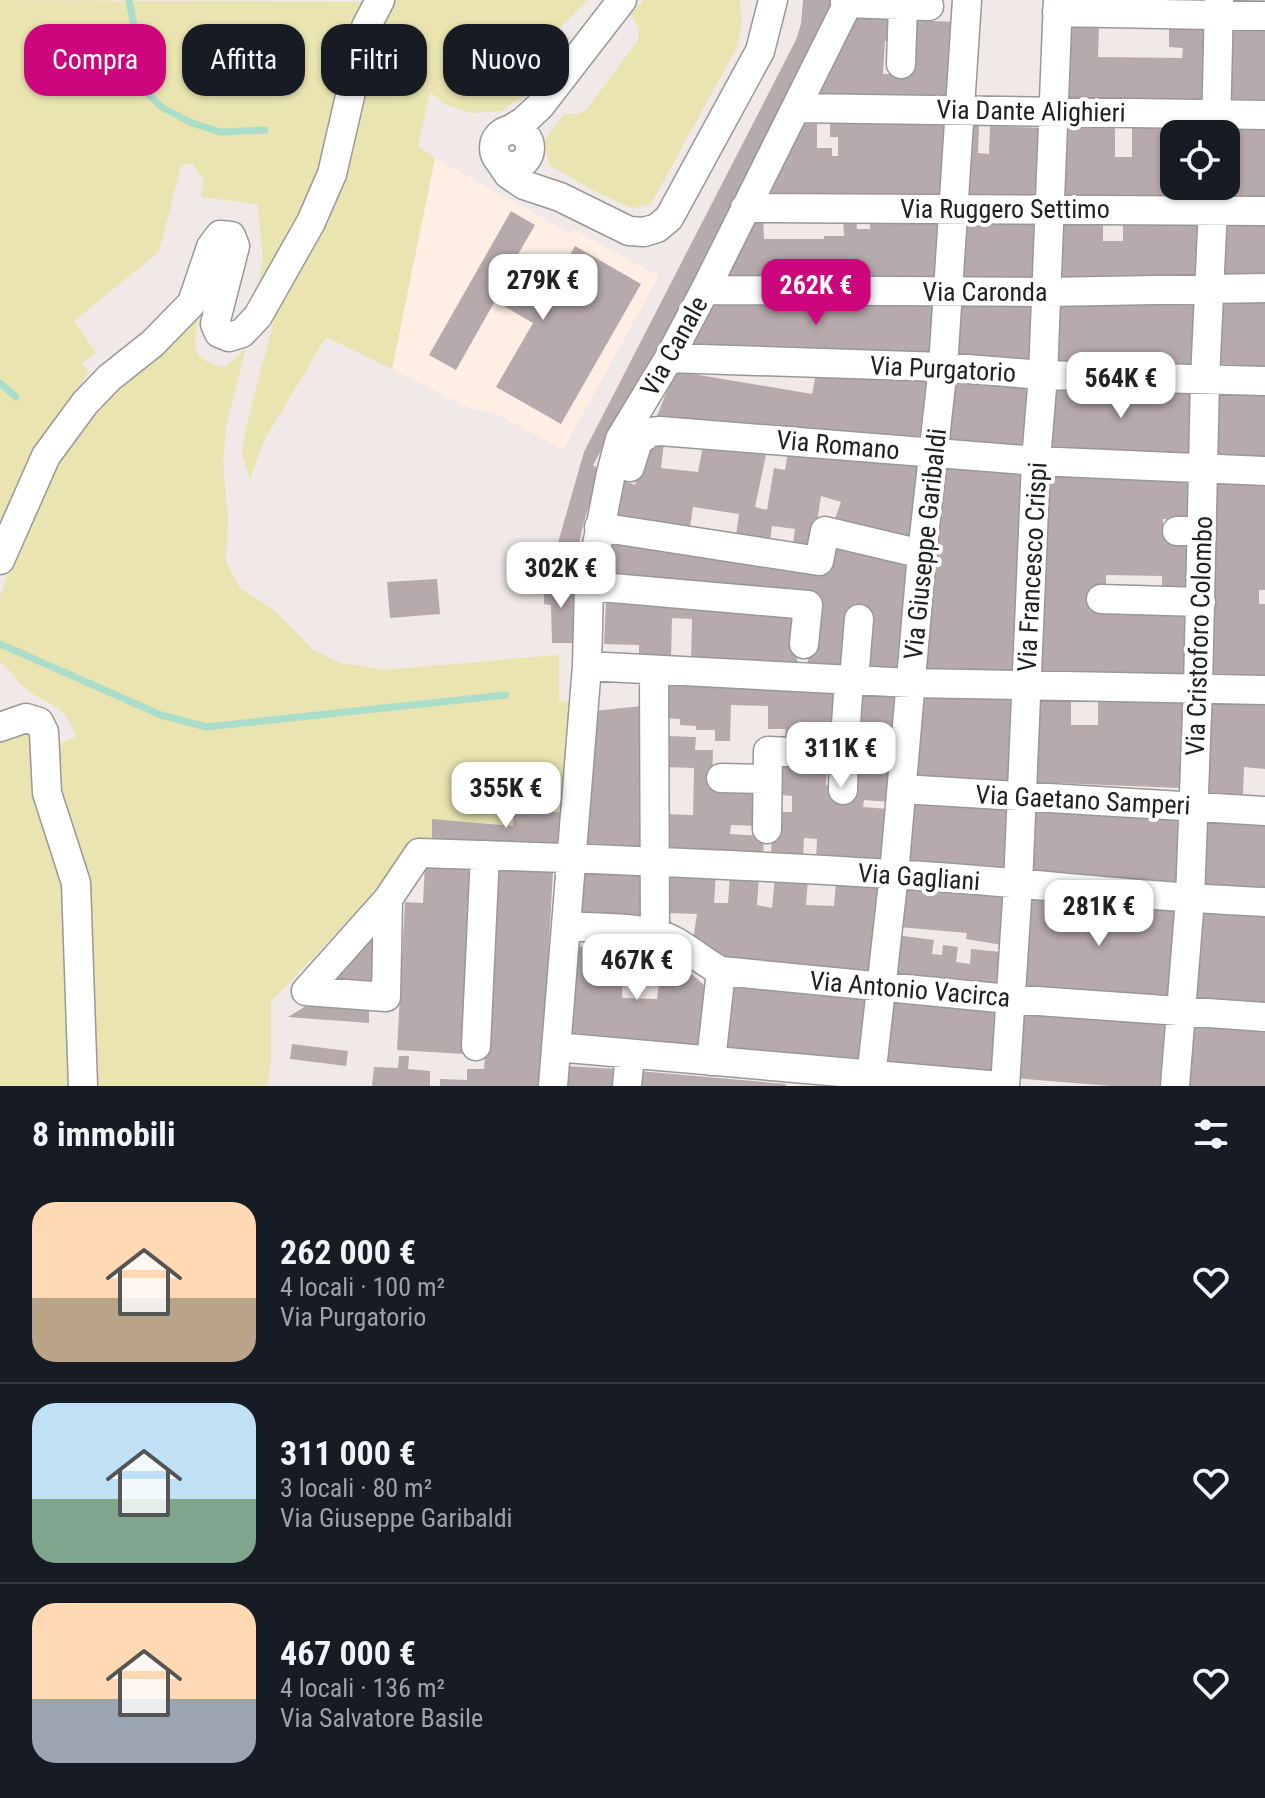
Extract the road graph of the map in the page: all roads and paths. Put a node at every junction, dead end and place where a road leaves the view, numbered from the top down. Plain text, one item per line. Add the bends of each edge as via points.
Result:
1 (380, 0) edge
2 (622, 0) edge
3 (762, 0) edge
4 (773, 0) edge
5 (967, 0) edge
6 (845, 1) edge
7 (1057, 6) edge
8 (1219, 8) edge
9 (1265, 16) edge
10 (766, 31) junction
11 (901, 64) dead end
12 (796, 108) junction
13 (961, 110) junction
14 (1053, 111) junction
15 (1265, 115) edge
16 (1166, 120) edge
17 (1216, 120) edge
18 (1238, 120) edge
19 (521, 144) junction
20 (560, 197) junction
21 (1184, 200) edge
22 (1214, 200) edge
23 (1222, 200) edge
24 (953, 207) junction
25 (745, 208) junction
26 (1049, 209) junction
27 (1265, 211) edge
28 (1265, 288) edge
29 (705, 290) junction
30 (1210, 290) junction
31 (948, 291) junction
32 (1046, 292) junction
33 (669, 358) junction
34 (943, 367) junction
35 (1043, 375) junction
36 (1205, 380) junction
37 (1265, 381) edge
38 (935, 453) junction
39 (1036, 461) junction
40 (1204, 467) junction
41 (1265, 471) edge
42 (611, 473) junction
43 (599, 527) junction
44 (922, 554) junction
45 (0, 560) edge
46 (589, 586) junction
47 (1101, 599) dead end
48 (1201, 602) junction
49 (859, 619) dead end
50 (804, 644) dead end
51 (587, 666) junction
52 (654, 671) junction
53 (852, 680) junction
54 (911, 683) junction
55 (1027, 683) junction
56 (1198, 688) junction
57 (1265, 690) edge
58 (0, 727) edge
59 (844, 754) junction
60 (721, 778) dead end
61 (767, 779) junction
62 (902, 789) junction
63 (843, 790) dead end
64 (1020, 796) junction
65 (1193, 807) junction
66 (1265, 811) edge
67 (767, 829) dead end
68 (485, 855) junction
69 (572, 857) junction
70 (655, 861) junction
71 (894, 874) junction
72 (1018, 885) junction
73 (388, 899) dead end
74 (1190, 899) junction
75 (1265, 902) edge
76 (566, 926) junction
77 (655, 933) junction
78 (721, 971) junction
79 (880, 987) junction
80 (1009, 999) junction
81 (1181, 1011) junction
82 (1265, 1017) edge
83 (476, 1046) dead end
84 (556, 1047) junction
85 (630, 1054) junction
86 (711, 1061) junction
87 (871, 1080) edge
88 (83, 1086) edge
89 (553, 1086) edge
90 (627, 1086) edge
91 (1003, 1086) edge
92 (1175, 1086) edge

1 - 45 street via 366,27 332,174 268,301 242,333 219,333 215,324 235,246 231,236 220,235 192,303 85,403 46,456
2 - 19 street via 540,106
3 - 10 street
4 - 10 street
5 - 13 street, Via Giuseppe Garibaldi
6 - 11 street via 916,6
6 - 12 street, Via Canale
7 - 8 street
7 - 14 street, Via Francesco Crispi
8 - 9 street
8 - 17 street
10 - 20 street via 669,218 657,228 629,231
12 - 13 street, Via Dante Alighieri
12 - 25 street, Via Canale
13 - 14 street, Via Dante Alighieri
13 - 24 street, Via Giuseppe Garibaldi
14 - 16 street, Via Dante Alighieri
14 - 26 street, Via Francesco Crispi
15 - 18 street, Via Dante Alighieri
19 - 20 street
19 - 20 street via 495,142 508,174
21 - 26 street, Via Ruggero Settimo
22 - 30 street, Via Cristoforo Colombo
23 - 27 street, Via Ruggero Settimo
24 - 25 street, Via Ruggero Settimo
24 - 26 street, Via Ruggero Settimo
24 - 31 street, Via Giuseppe Garibaldi
25 - 29 street, Via Canale
26 - 32 street, Via Francesco Crispi
28 - 30 street, Via Caronda
29 - 31 street, Via Caronda
29 - 33 street, Via Canale
30 - 32 street, Via Caronda
30 - 36 street, Via Cristoforo Colombo
31 - 32 street, Via Caronda
31 - 34 street, Via Giuseppe Garibaldi
32 - 35 street, Via Francesco Crispi
33 - 34 street, Via Purgatorio
33 - 42 street, Via Canale via 620,439
34 - 35 street, Via Purgatorio
34 - 38 street, Via Giuseppe Garibaldi
35 - 36 street, Via Purgatorio
35 - 39 street, Via Francesco Crispi
36 - 37 street, Via Purgatorio
36 - 40 street, Via Cristoforo Colombo
38 - 39 street, Via Romano
38 - 42 street, Via Romano via 660,431 638,441 630,468
38 - 44 street, Via Giuseppe Garibaldi
39 - 40 street, Via Romano
39 - 55 street, Via Francesco Crispi
40 - 41 street, Via Romano
40 - 48 street, Via Cristoforo Colombo via 1190,531
42 - 43 street, Via Canale
43 - 44 street via 819,561 825,531
43 - 46 street, Via Canale
44 - 54 street, Via Giuseppe Garibaldi
46 - 50 street via 808,605
46 - 51 street, Via Canale
47 - 48 street
48 - 56 street, Via Cristoforo Colombo
49 - 53 street
51 - 52 street
51 - 69 street, Via Canale
52 - 53 street
52 - 70 street
53 - 54 street
53 - 59 street
54 - 55 street
54 - 62 street, Via Giuseppe Garibaldi
55 - 56 street
55 - 64 street, Via Francesco Crispi
56 - 57 street
56 - 65 street, Via Cristoforo Colombo
58 - 88 street via 26,718 39,722 44,732 47,793 76,883
59 - 61 street via 768,751
59 - 63 street
60 - 61 street
61 - 67 street
62 - 64 street, Via Gaetano Samperi
62 - 71 street, Via Giuseppe Garibaldi
64 - 65 street, Via Gaetano Samperi
64 - 72 street, Via Francesco Crispi
65 - 66 street, Via Gaetano Samperi
65 - 74 street, Via Cristoforo Colombo
68 - 69 street, Via Gagliani
68 - 73 street, Via Gagliani via 419,853
68 - 83 street
69 - 70 street, Via Gagliani
69 - 76 street, Via Canale
70 - 71 street, Via Gagliani
70 - 77 street
71 - 72 street, Via Gagliani
71 - 79 street, Via Giuseppe Garibaldi
72 - 74 street, Via Gagliani
72 - 80 street, Via Francesco Crispi
74 - 75 street, Via Gagliani
74 - 81 street, Via Cristoforo Colombo
76 - 77 street, Via Antonio Vacirca
76 - 84 street, Via Canale
77 - 78 street, Via Antonio Vacirca
78 - 79 street, Via Antonio Vacirca
78 - 86 street
79 - 80 street, Via Antonio Vacirca
79 - 87 street, Via Giuseppe Garibaldi
80 - 81 street, Via Antonio Vacirca
80 - 91 street, Via Francesco Crispi
81 - 82 street, Via Antonio Vacirca
81 - 92 street, Via Cristoforo Colombo
84 - 85 street
84 - 89 street, Via Canale
85 - 86 street
85 - 90 street
86 - 87 street
87 - 91 street

